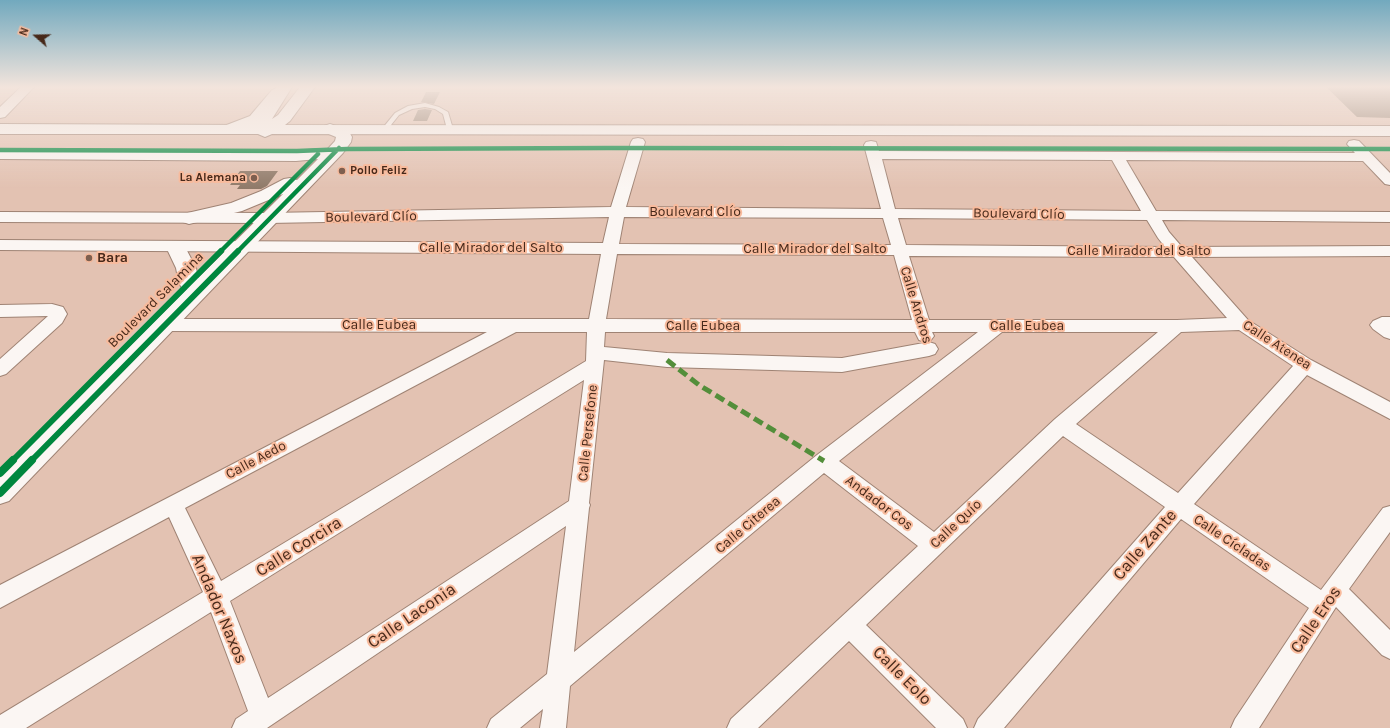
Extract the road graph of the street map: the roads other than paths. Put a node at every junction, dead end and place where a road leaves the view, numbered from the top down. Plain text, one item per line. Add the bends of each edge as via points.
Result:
1 (253, 121) edge
2 (271, 121) edge
3 (280, 121) edge
4 (299, 121) edge
5 (391, 121) edge
6 (448, 121) edge
7 (0, 129) edge
8 (207, 129) junction
9 (313, 129) junction
10 (385, 129) junction
11 (450, 130) junction
12 (1390, 131) edge
13 (265, 134) junction
14 (232, 136) junction
15 (335, 141) junction
16 (0, 142) edge
17 (638, 142) junction
18 (194, 143) junction
19 (1354, 144) junction
20 (1390, 144) edge
21 (872, 149) junction
22 (0, 154) edge
23 (1116, 156) junction
24 (1367, 157) junction
25 (1390, 181) edge
26 (290, 183) junction
27 (617, 212) junction
28 (889, 213) junction
29 (1151, 216) junction
30 (0, 217) edge
31 (1390, 217) edge
32 (189, 218) junction
33 (261, 218) junction
34 (0, 245) edge
35 (176, 247) junction
36 (233, 247) junction
37 (610, 248) junction
38 (900, 250) junction
39 (1390, 251) edge
40 (1176, 252) junction
41 (189, 283) junction
42 (0, 311) edge
43 (1390, 323) edge
44 (1242, 324) junction
45 (164, 325) junction
46 (999, 325) junction
47 (513, 326) junction
48 (596, 326) junction
49 (922, 326) junction
50 (1176, 326) junction
51 (1390, 333) edge
52 (929, 349) junction
53 (595, 359) junction
54 (1305, 365) junction
55 (0, 369) edge
56 (937, 373) junction
57 (1390, 411) edge
58 (1062, 425) junction
59 (824, 461) junction
60 (0, 473) edge
61 (0, 493) edge
62 (173, 504) junction
63 (580, 505) junction
64 (1179, 506) junction
65 (1390, 515) edge
66 (934, 545) junction
67 (217, 597) junction
68 (0, 598) edge
69 (1330, 598) junction
70 (850, 625) junction
71 (1390, 648) edge
72 (559, 680) junction
73 (254, 722) edge
74 (3, 728) edge
75 (500, 728) edge
76 (553, 728) edge
77 (740, 728) edge
78 (954, 728) edge
79 (987, 728) edge
80 (1244, 728) edge

1 - 14 main road
2 - 13 main road
3 - 13 main road
4 - 9 main road
5 - 10 lane
6 - 11 lane
7 - 8 main road
8 - 14 main road
8 - 18 main road via 215,134 204,141
9 - 13 main road
9 - 15 main road
10 - 11 main road
10 - 15 main road via 365,129 347,139
11 - 12 main road
13 - 14 main road
13 - 15 main road
14 - 18 main road
15 - 17 main road
15 - 22 main road via 296,156
15 - 26 main road, Boulevard Salamina
15 - 33 main road, Boulevard Salamina
16 - 18 main road
17 - 21 main road
17 - 27 street, Calle Persefone
19 - 20 main road
19 - 21 main road
19 - 24 street
21 - 23 street
21 - 28 street, Calle Andros
23 - 24 street
23 - 29 street, Calle Atenea
24 - 25 street
26 - 32 main road via 236,207
26 - 33 main road, Boulevard Salamina
27 - 28 street, Boulevard Clío
27 - 33 street, Boulevard Clío
27 - 37 street, Calle Persefone
28 - 29 street, Boulevard Clío
28 - 38 street, Calle Andros
29 - 31 street, Boulevard Clío
29 - 40 street, Calle Atenea
30 - 32 street, Boulevard Clío
32 - 33 street, Boulevard Clío
33 - 36 main road, Boulevard Salamina
34 - 35 street, Calle Mirador del Salto
35 - 36 street, Calle Mirador del Salto
35 - 41 main road via 186,268
36 - 37 street, Calle Mirador del Salto
36 - 41 main road, Boulevard Salamina
36 - 45 main road, Boulevard Salamina
37 - 38 street, Calle Mirador del Salto
37 - 48 street, Calle Persefone
38 - 40 street, Calle Mirador del Salto
38 - 49 street, Calle Andros
39 - 40 street, Calle Mirador del Salto
40 - 44 street, Calle Atenea
41 - 60 main road, Boulevard Salamina
42 - 55 street via 52,310 59,314
43 - 51 street via 1379,325
44 - 50 street, Calle Eubea
44 - 54 street, Calle Atenea
45 - 47 street, Calle Eubea
45 - 61 main road, Boulevard Salamina
46 - 49 street, Calle Eubea
46 - 50 street, Calle Eubea
46 - 56 street, Calle Citerea
47 - 48 street, Calle Eubea
47 - 62 street, Calle Aedo
48 - 49 street, Calle Eubea
48 - 53 street, Calle Persefone
49 - 52 street, Calle Andros
50 - 58 street, Calle Quío
52 - 53 street via 842,364
52 - 56 street, Calle Andros
53 - 63 street, Calle Persefone
53 - 67 street, Calle Corcira
54 - 57 street, Calle Atenea
54 - 64 street, Calle Zante
56 - 59 street, Calle Citerea
58 - 64 street, Calle Cícladas
58 - 66 street, Calle Quío
59 - 66 street, Andador Cos
59 - 72 street, Calle Citerea
62 - 67 street, Andador Naxos
62 - 68 street, Calle Aedo
63 - 72 street, Calle Persefone
63 - 73 street, Calle Laconia
64 - 69 street, Calle Cícladas
64 - 79 street, Calle Zante
65 - 69 street, Calle Eros
66 - 70 street, Calle Quío
67 - 73 street, Andador Naxos
67 - 74 street, Calle Corcira
69 - 71 street, Calle Cícladas
69 - 80 street, Calle Eros
70 - 77 street, Calle Quío
70 - 78 street, Calle Eolo
72 - 75 street, Calle Citerea
72 - 76 street, Calle Persefone

